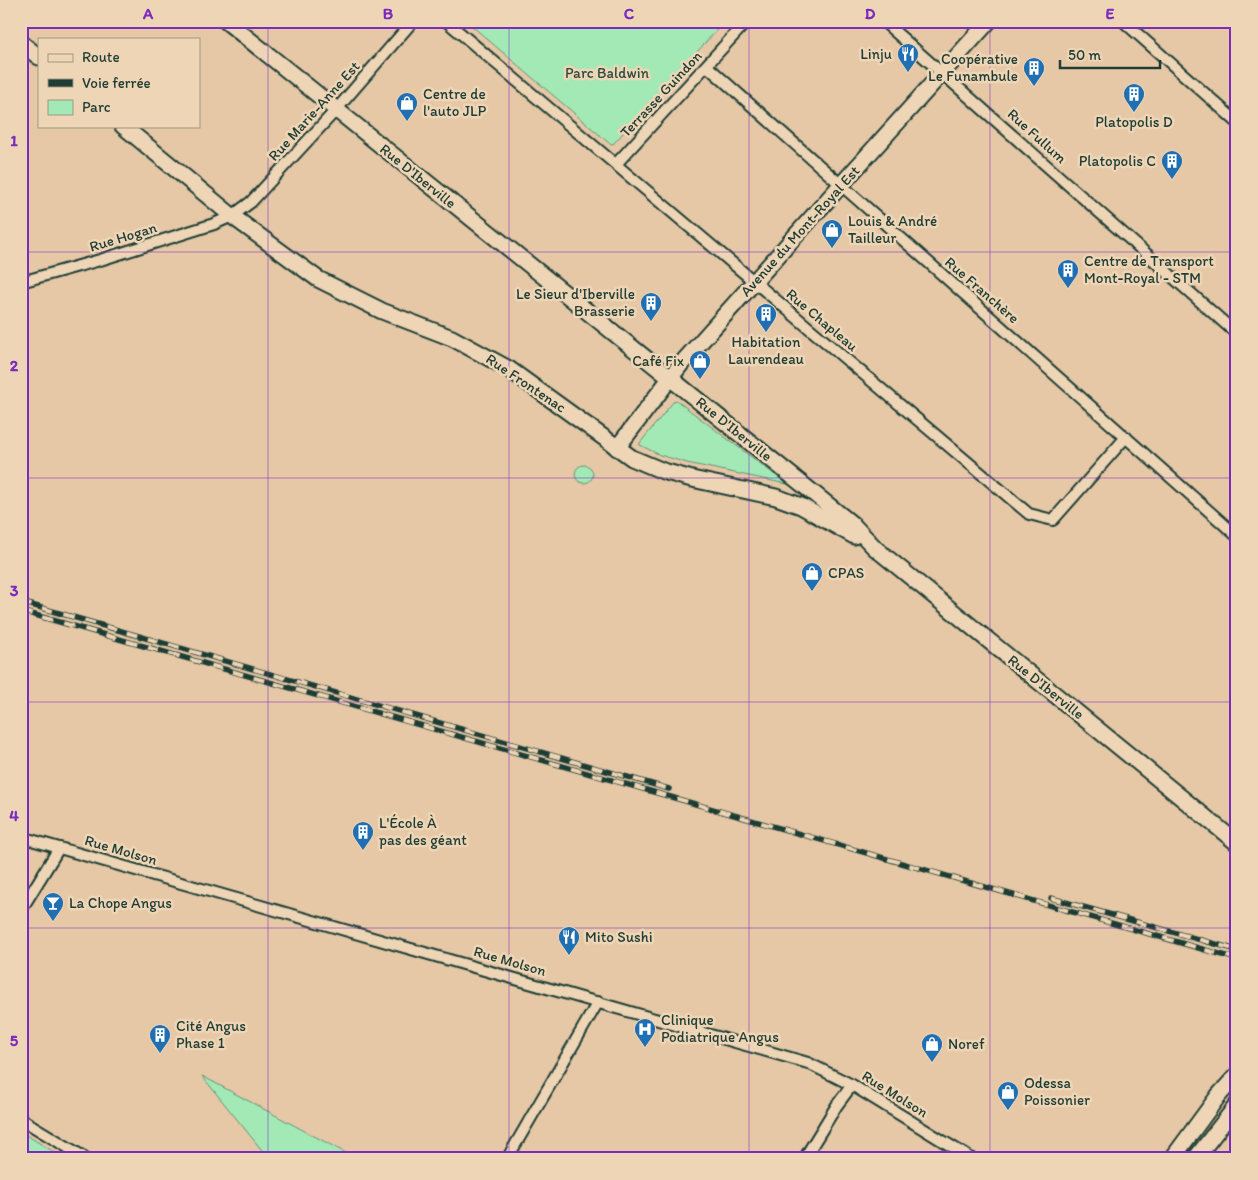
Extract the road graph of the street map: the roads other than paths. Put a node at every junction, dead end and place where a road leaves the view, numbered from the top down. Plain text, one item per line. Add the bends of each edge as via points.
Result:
1 (226, 21) edge
2 (413, 21) edge
3 (446, 21) edge
4 (747, 21) edge
5 (883, 21) edge
6 (989, 21) edge
7 (1123, 21) edge
8 (21, 43) edge
9 (38, 56) edge
10 (707, 66) junction
11 (942, 73) junction
12 (336, 110) junction
13 (1237, 122) edge
14 (125, 128) edge
15 (616, 164) junction
16 (840, 186) junction
17 (232, 216) junction
18 (21, 282) edge
19 (754, 282) junction
20 (1237, 334) edge
21 (670, 378) junction
22 (1126, 436) junction
23 (617, 448) junction
24 (1237, 536) edge
25 (875, 548) junction
26 (21, 837) edge
27 (1237, 843) edge
28 (59, 848) junction
29 (21, 910) edge
30 (598, 1002) junction
31 (1237, 1075) edge
32 (852, 1085) junction
33 (1237, 1105) edge
34 (21, 1119) edge
35 (87, 1159) edge
36 (507, 1159) edge
37 (804, 1159) edge
38 (972, 1159) edge
39 (1172, 1159) edge
40 (1195, 1159) edge

1 - 12 main road, Rue D'Iberville
2 - 12 street, Rue Marie-Anne Est
3 - 15 street, Rue Chapleau
4 - 10 street, Terrasse Guindon
5 - 11 street, Rue Fullum
6 - 11 main road, Avenue du Mont-Royal Est
7 - 13 street
8 - 9 main road
10 - 15 street, Terrasse Guindon
10 - 16 street, Rue Franchère
11 - 16 main road, Avenue du Mont-Royal Est
11 - 20 street, Rue Fullum
12 - 17 street, Rue Marie-Anne Est via 251,202
12 - 21 main road, Rue D'Iberville
14 - 17 main road, Rue Frontenac
15 - 19 street, Rue Chapleau
16 - 19 main road, Avenue du Mont-Royal Est
16 - 22 street, Rue Franchère
17 - 18 street, Rue Hogan via 209,226
17 - 23 main road, Rue Frontenac via 318,279 382,311 452,338 510,369
19 - 21 main road, Avenue du Mont-Royal Est
19 - 22 street, Rue Chapleau via 1029,514 1053,520
21 - 23 main road, Avenue du Mont-Royal Est
21 - 25 main road, Rue D'Iberville via 853,525
22 - 24 street, Rue Franchère
23 - 25 main road, Rue Frontenac via 662,471 776,497 801,506
25 - 27 main road, Rue D'Iberville
26 - 28 street, Rue Molson
28 - 29 street
28 - 30 street, Rue Molson
30 - 32 street, Rue Molson via 775,1052 808,1063
30 - 36 street
31 - 39 main road
32 - 37 street
32 - 38 street, Rue Molson
33 - 40 main road
34 - 35 street

